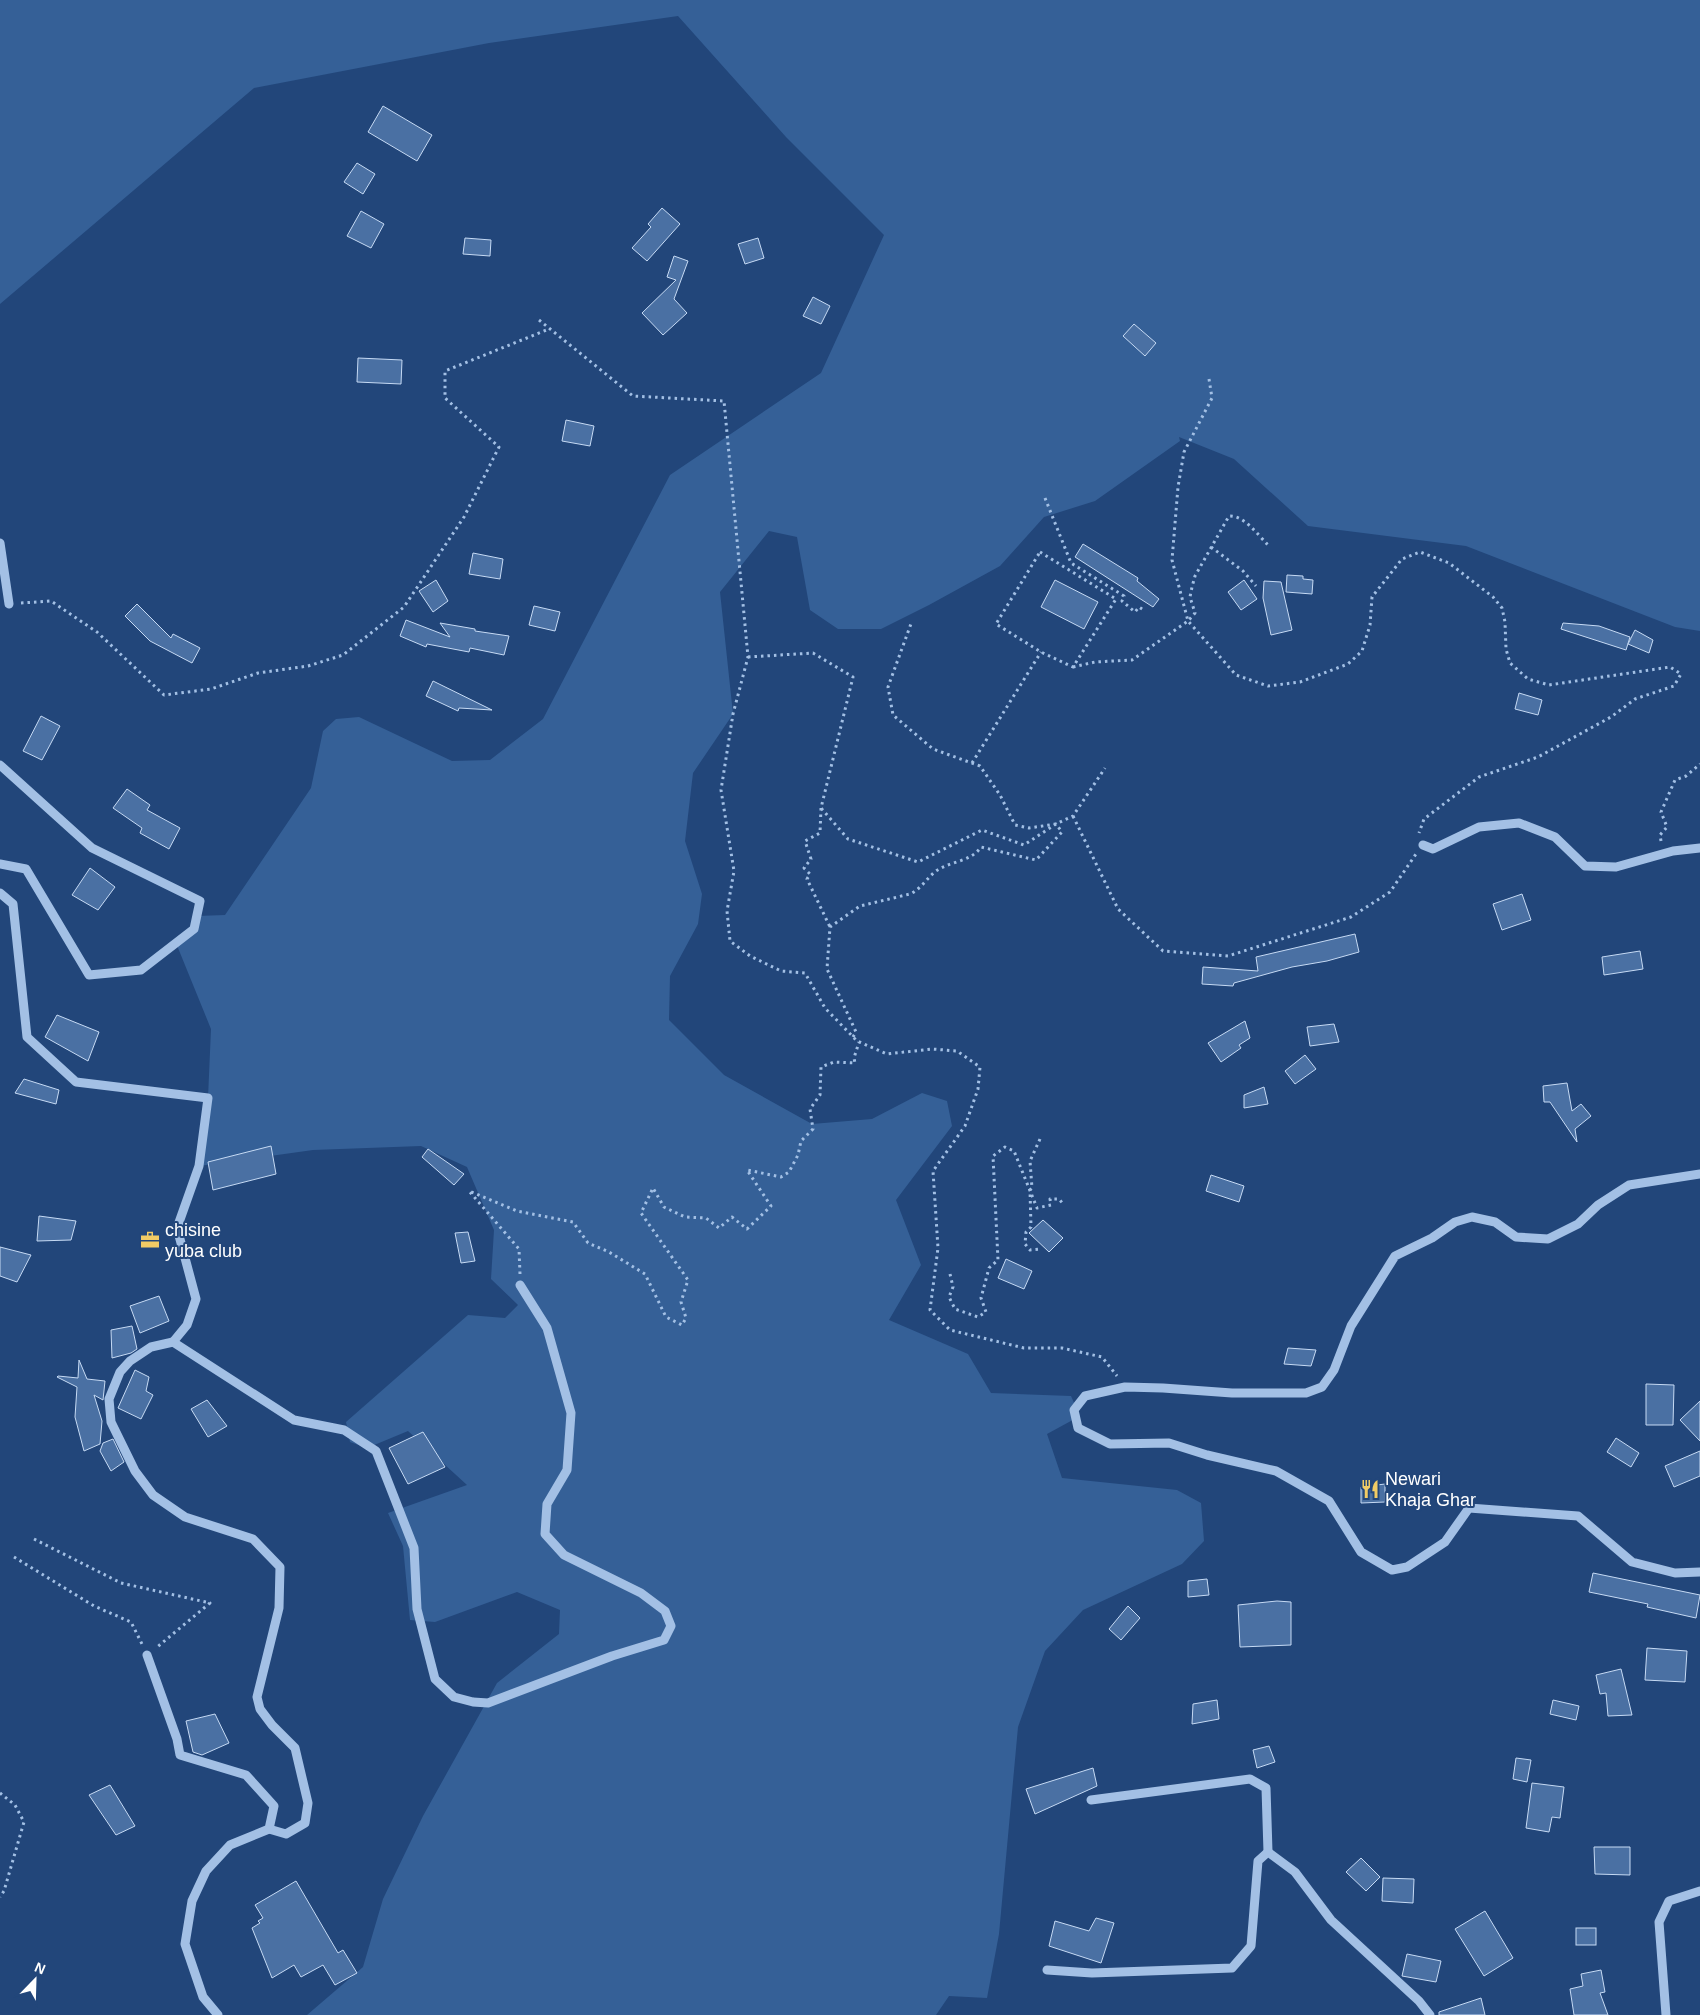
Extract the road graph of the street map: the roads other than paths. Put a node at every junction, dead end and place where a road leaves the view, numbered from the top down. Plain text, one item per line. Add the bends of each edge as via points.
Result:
1 (0, 543) edge
2 (9, 604) road end
3 (0, 765) edge
4 (1423, 845) road end
5 (1700, 848) edge
6 (0, 864) edge
7 (0, 893) edge
8 (1700, 1174) edge
9 (520, 1285) road end
10 (173, 1342) junction
11 (1700, 1572) edge
12 (148, 1655) road end
13 (1091, 1800) dead end
14 (269, 1829) junction
15 (1268, 1852) junction
16 (1700, 1891) edge
17 (1047, 1970) dead end
18 (218, 2015) edge
19 (1430, 2015) edge
20 (1666, 2015) edge

1 - 2 street
3 - 6 street via 92,848 200,901 194,929 141,970 89,975 26,869
4 - 5 street via 1433,848 1479,827 1519,822 1555,838 1585,866 1616,867 1664,853
7 - 10 street via 13,904 27,1037 76,1082 208,1098 199,1166 177,1228 196,1299 187,1325
8 - 11 street via 1629,1185 1598,1205 1578,1224 1548,1239 1516,1237 1495,1222 1472,1217 1455,1222 1432,1238 1395,1256 1351,1326 1334,1370 1322,1387 1306,1393 1125,1387 1085,1396 1074,1410 1078,1428 1110,1444 1169,1443 1276,1471 1329,1501 1361,1552 1392,1570 1407,1567 1445,1542 1469,1508 1578,1516 1632,1562 1675,1573
9 - 10 street via 547,1328 571,1413 567,1470 547,1504 546,1534 564,1555 641,1593 664,1611 672,1626 664,1640 488,1703 454,1697 435,1679 417,1609 414,1548 376,1451 344,1430 294,1420
10 - 14 street via 151,1347 120,1372 109,1399 111,1422 135,1471 153,1494 185,1517 253,1539 280,1567 279,1608 257,1696 260,1709 295,1748 308,1803 305,1823 286,1834
12 - 14 street via 180,1755 246,1775 274,1806
13 - 15 street via 1250,1779 1266,1788
14 - 18 street via 230,1845 206,1871 192,1901 185,1944 203,1997
15 - 17 street via 1258,1861 1251,1946 1232,1968 1092,1973
15 - 19 street via 1295,1872 1331,1920
16 - 20 street via 1669,1901 1660,1922

